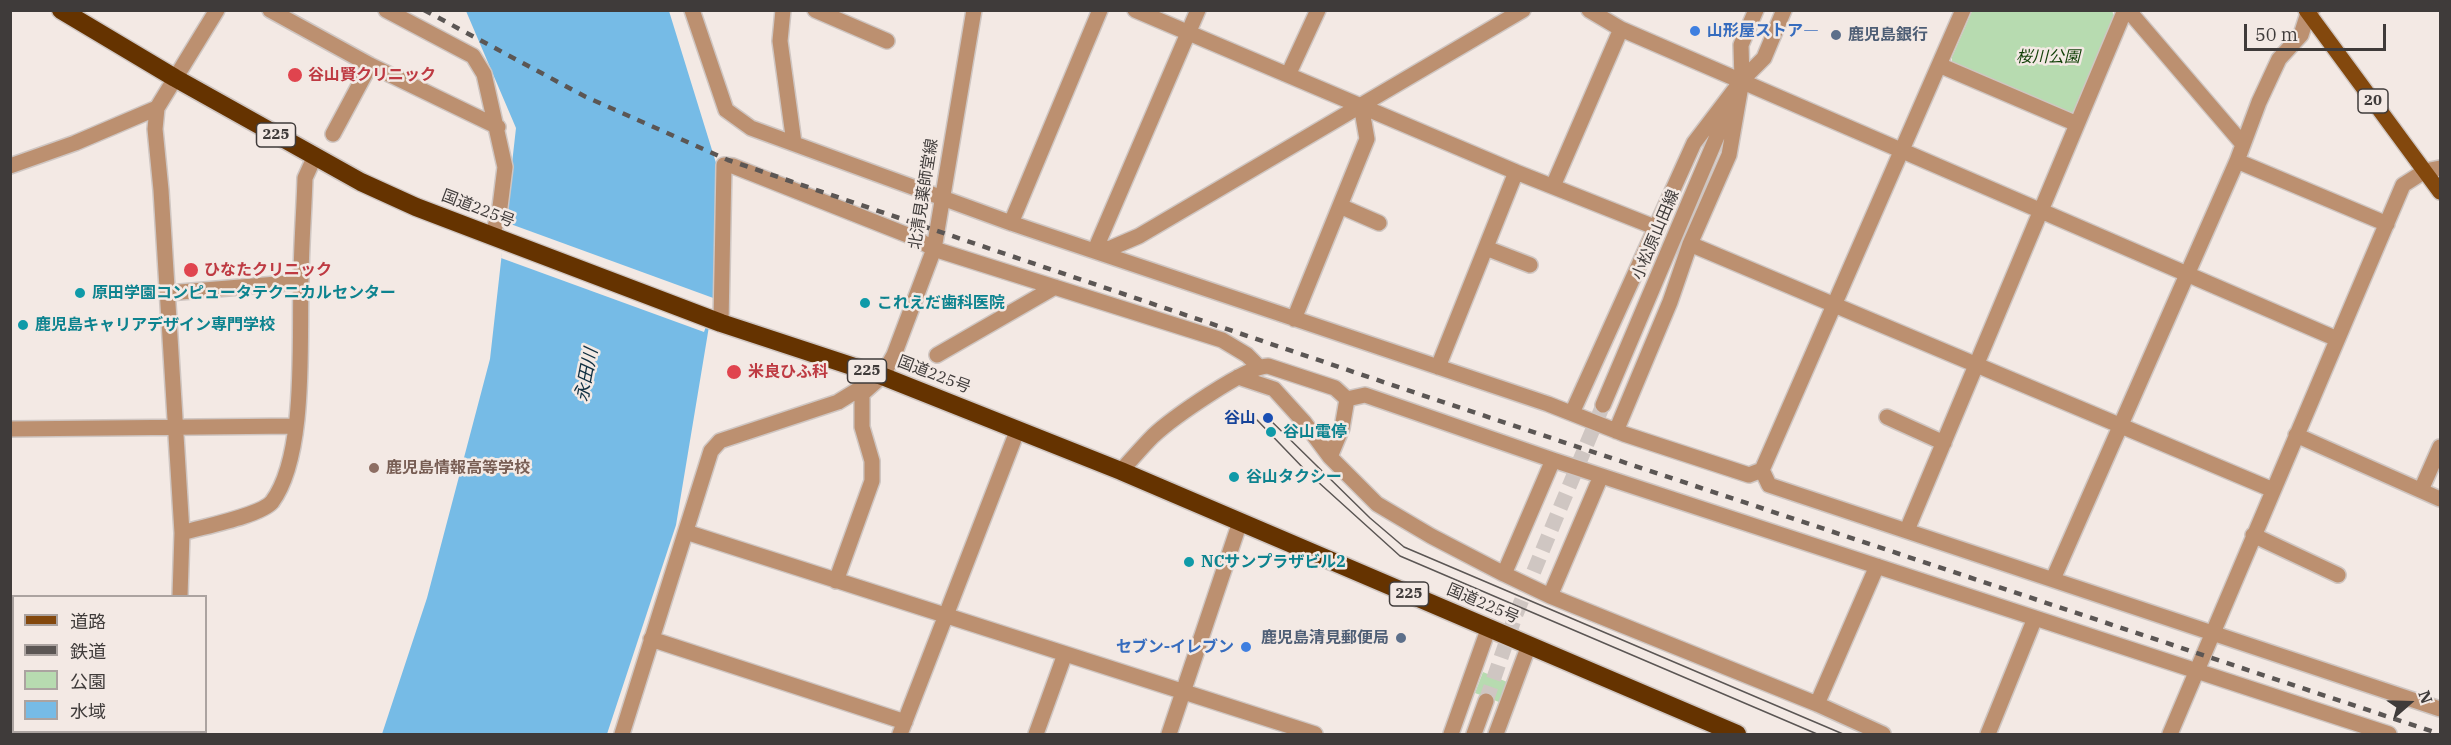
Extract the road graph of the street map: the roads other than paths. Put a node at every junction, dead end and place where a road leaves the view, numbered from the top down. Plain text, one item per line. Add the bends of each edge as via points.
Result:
1 (61, 10) edge
2 (217, 10) edge
3 (270, 10) edge
4 (386, 10) edge
5 (692, 10) edge
6 (783, 10) edge
7 (815, 10) edge
8 (974, 10) edge
9 (1100, 10) edge
10 (1134, 10) edge
11 (1198, 10) edge
12 (1318, 10) edge
13 (1523, 10) edge
14 (1589, 10) edge
15 (1756, 10) edge
16 (1784, 10) edge
17 (1963, 10) edge
18 (2126, 10) edge
19 (2308, 11) edge
20 (1621, 29) junction
21 (1188, 34) junction
22 (887, 41) dead end
23 (370, 65) junction
24 (1939, 65) junction
25 (1288, 75) junction
26 (175, 78) junction
27 (1742, 80) junction
28 (1361, 105) junction
29 (157, 108) junction
30 (2077, 124) junction
31 (498, 127) junction
32 (333, 134) dead end
33 (794, 143) junction
34 (2242, 143) junction
35 (1904, 151) junction
36 (315, 156) junction
37 (2236, 161) junction
38 (10, 166) edge
39 (2433, 170) edge
40 (1516, 172) junction
41 (1553, 186) junction
42 (2440, 192) edge
43 (942, 197) junction
44 (1340, 206) junction
45 (2040, 210) junction
46 (1011, 222) junction
47 (1379, 223) dead end
48 (2386, 224) junction
49 (1657, 228) junction
50 (497, 237) junction
51 (1690, 244) junction
52 (1486, 248) junction
53 (934, 249) junction
54 (1095, 250) junction
55 (1530, 265) dead end
56 (2186, 273) junction
57 (301, 282) junction
58 (1055, 287) junction
59 (168, 293) junction
60 (1834, 304) junction
61 (1294, 319) junction
62 (718, 321) junction
63 (2337, 339) junction
64 (938, 355) dead end
65 (1976, 364) junction
66 (1258, 366) junction
67 (1438, 367) junction
68 (882, 376) junction
69 (1238, 377) junction
70 (1347, 399) junction
71 (1603, 405) tunnel mouth
72 (1572, 413) junction
73 (1887, 417) dead end
74 (295, 426) junction
75 (2120, 426) junction
76 (177, 428) junction
77 (10, 429) edge
78 (1018, 429) junction
79 (1616, 431) junction
80 (2296, 435) junction
81 (1944, 443) junction
82 (2440, 447) edge
83 (1330, 457) junction
84 (1553, 460) junction
85 (1762, 470) junction
86 (1121, 471) junction
87 (1601, 476) junction
88 (2272, 490) junction
89 (2421, 490) junction
90 (2440, 499) edge
91 (1240, 522) junction
92 (1907, 530) junction
93 (686, 532) junction
94 (182, 533) junction
95 (2253, 535) junction
96 (1877, 566) junction
97 (1504, 574) junction
98 (2338, 575) dead end
99 (2053, 579) junction
100 (836, 581) junction
101 (180, 595) edge
102 (1550, 596) junction
103 (945, 617) junction
104 (2036, 618) junction
105 (1489, 627) junction
106 (2212, 632) junction
107 (651, 639) junction
108 (1529, 645) junction
109 (1065, 654) junction
110 (2196, 670) junction
111 (1183, 692) junction
112 (1486, 700) tunnel mouth
113 (1817, 704) junction
114 (2440, 709) edge
115 (902, 728) edge
116 (1309, 733) edge
117 (622, 735) edge
118 (1036, 735) edge
119 (1169, 735) edge
120 (1451, 735) edge
121 (1474, 735) edge
122 (1496, 735) edge
123 (1737, 735) edge
124 (1883, 735) edge
125 (1988, 735) edge
126 (2170, 735) edge
127 (2389, 735) edge

1 - 26 highway, 国道225号 / 225
2 - 26 street
3 - 23 street
4 - 31 street via 473,56 484,74
5 - 33 street via 726,110 751,128
6 - 33 street via 780,41
7 - 22 street
8 - 43 street, 北清見薬師堂線
9 - 46 street
10 - 21 street
11 - 21 street
12 - 25 street
13 - 28 street
14 - 20 street
15 - 27 street via 1741,45
16 - 27 street via 1764,58
17 - 24 street
18 - 30 street
18 - 34 street
19 - 34 street via 2301,35 2279,59
19 - 39 main road, 20
20 - 27 street
20 - 41 street
21 - 25 street
21 - 54 street
23 - 31 street
23 - 32 street
24 - 30 street
24 - 35 street
25 - 28 street
26 - 29 street
26 - 36 highway, 国道225号 / 225
27 - 35 street
27 - 49 street via 1694,143
27 - 51 street via 1729,155
27 - 71 street, 小松原山田線
28 - 40 street
28 - 44 street via 1367,138
28 - 54 street via 1138,236 1111,248
29 - 38 street
29 - 59 street via 155,129
30 - 45 street
31 - 50 street via 505,166
33 - 43 street
34 - 37 street
35 - 45 street
35 - 60 street
36 - 50 highway, 国道225号 / 225 via 416,207
36 - 57 street via 305,178
37 - 48 street
37 - 56 street
39 - 42 main road, 20
39 - 48 street via 2403,185
40 - 41 street
40 - 52 street
41 - 49 street
43 - 46 street
43 - 53 street, 北清見薬師堂線
44 - 47 street
44 - 61 street
45 - 56 street
45 - 65 street
46 - 54 street
48 - 63 street
49 - 72 street
50 - 62 highway, 国道225号 / 225
51 - 60 street
51 - 79 street
52 - 55 street
52 - 67 street
53 - 58 street
53 - 62 street via 915,238 724,165
53 - 68 street, 北清見薬師堂線 via 894,355
54 - 61 street
56 - 63 street
56 - 75 street
57 - 59 street
57 - 74 street via 300,381
58 - 64 street
58 - 66 street via 1222,340
59 - 76 street
60 - 65 street
60 - 85 street
61 - 67 street
62 - 68 highway, 国道225号 / 225
63 - 80 street
65 - 75 street
65 - 81 street
66 - 69 street
66 - 70 street via 1335,388
67 - 72 street
68 - 78 highway, 国道225号 / 225
68 - 93 street via 838,402 720,441 711,451
68 - 100 street, 北清見薬師堂線 via 862,394 862,427 872,461 872,481
69 - 83 street via 1274,389
69 - 86 street via 1155,435
70 - 83 street via 1342,428
70 - 84 street via 1365,395
72 - 79 street
73 - 81 street
74 - 76 street
74 - 94 street via 292,452 271,503 257,511
75 - 88 street
75 - 99 street
76 - 77 street
76 - 94 street
78 - 86 highway, 国道225号 / 225
78 - 103 street
79 - 85 street via 1749,475
80 - 88 street
80 - 89 street
81 - 92 street
82 - 89 street
83 - 97 street via 1377,504
84 - 87 street
84 - 97 street
85 - 92 street via 1769,485
86 - 91 highway, 国道225号 / 225
87 - 96 street
87 - 102 street
88 - 95 street
89 - 90 street
91 - 105 highway, 国道225号 / 225
91 - 111 street
92 - 99 street
93 - 100 street
93 - 107 street
94 - 101 street
95 - 98 street
95 - 106 street
96 - 104 street
96 - 113 street
97 - 102 street
99 - 106 street
100 - 103 street
102 - 113 street
103 - 109 street
103 - 115 street
104 - 110 street
104 - 125 street
105 - 108 highway, 国道225号 / 225
105 - 120 street
106 - 110 street
106 - 114 street
107 - 115 street
107 - 117 street
108 - 122 street
108 - 123 highway, 国道225号 / 225
109 - 111 street
109 - 118 street
110 - 126 street
110 - 127 street
111 - 116 street
111 - 119 street
112 - 121 street
113 - 124 street

